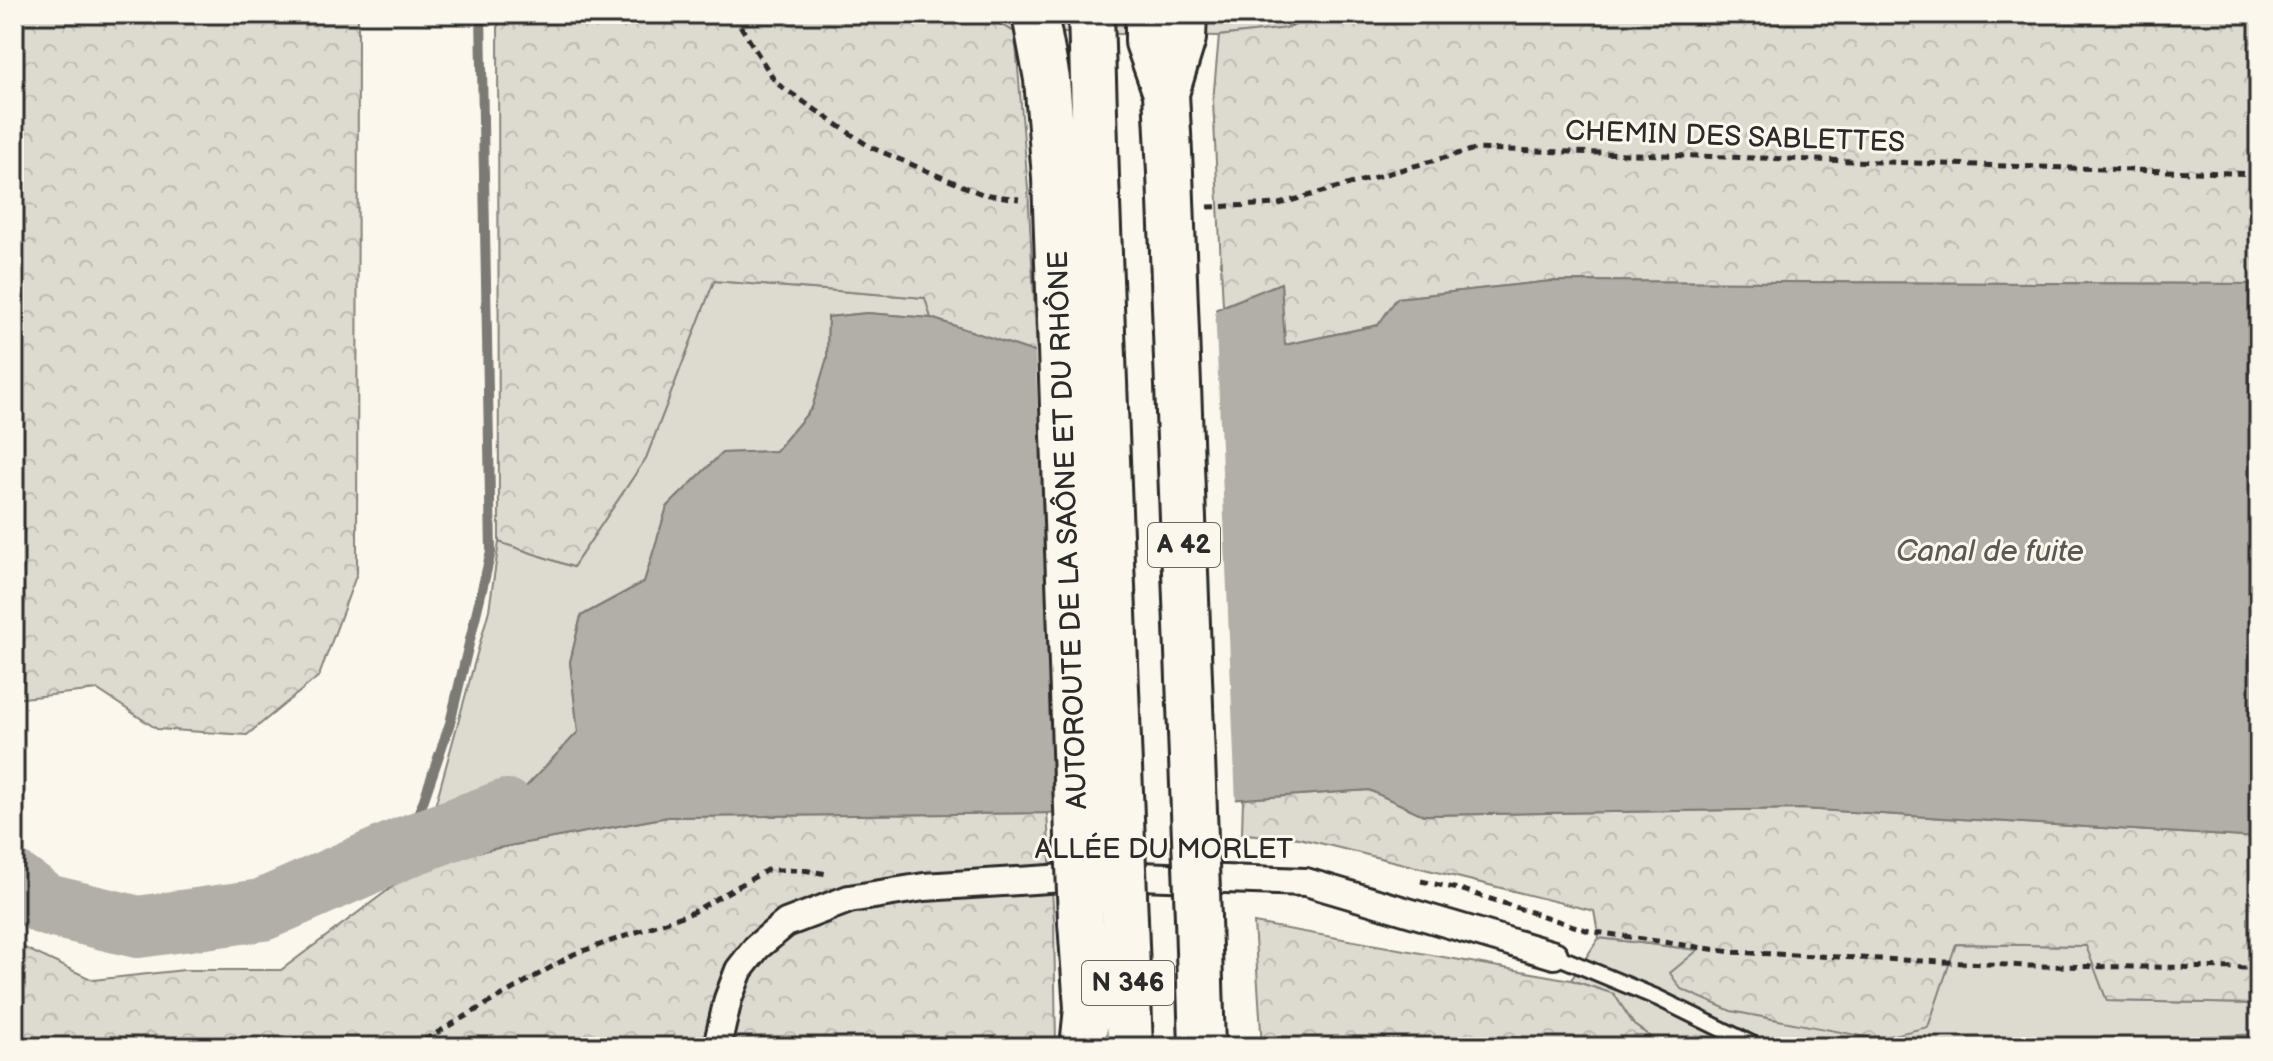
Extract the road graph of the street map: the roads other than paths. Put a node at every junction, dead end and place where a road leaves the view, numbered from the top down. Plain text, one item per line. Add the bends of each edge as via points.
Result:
1 (1035, 14) edge
2 (1091, 14) edge
3 (1166, 27) edge
4 (1059, 184) junction
5 (1554, 955) joint
6 (1087, 1034) edge
7 (717, 1047) edge
8 (1130, 1047) edge
9 (1202, 1047) edge
10 (1758, 1047) edge

1 - 4 highway, AUTOROUTE DE LA SAÔNE ET DU RHÔNE
2 - 4 highway, N 346 via 1094,80
3 - 9 highway, A 42, bridge
4 - 6 highway, AUTOROUTE DE LA SAÔNE ET DU RHÔNE, bridge
4 - 8 highway, N 346, bridge via 1125,920
5 - 7 street, ALLÉE DU MORLET via 1306,882 1111,875 924,887 849,899 786,923 739,970
5 - 10 lane, ALLÉE DU MORLET

